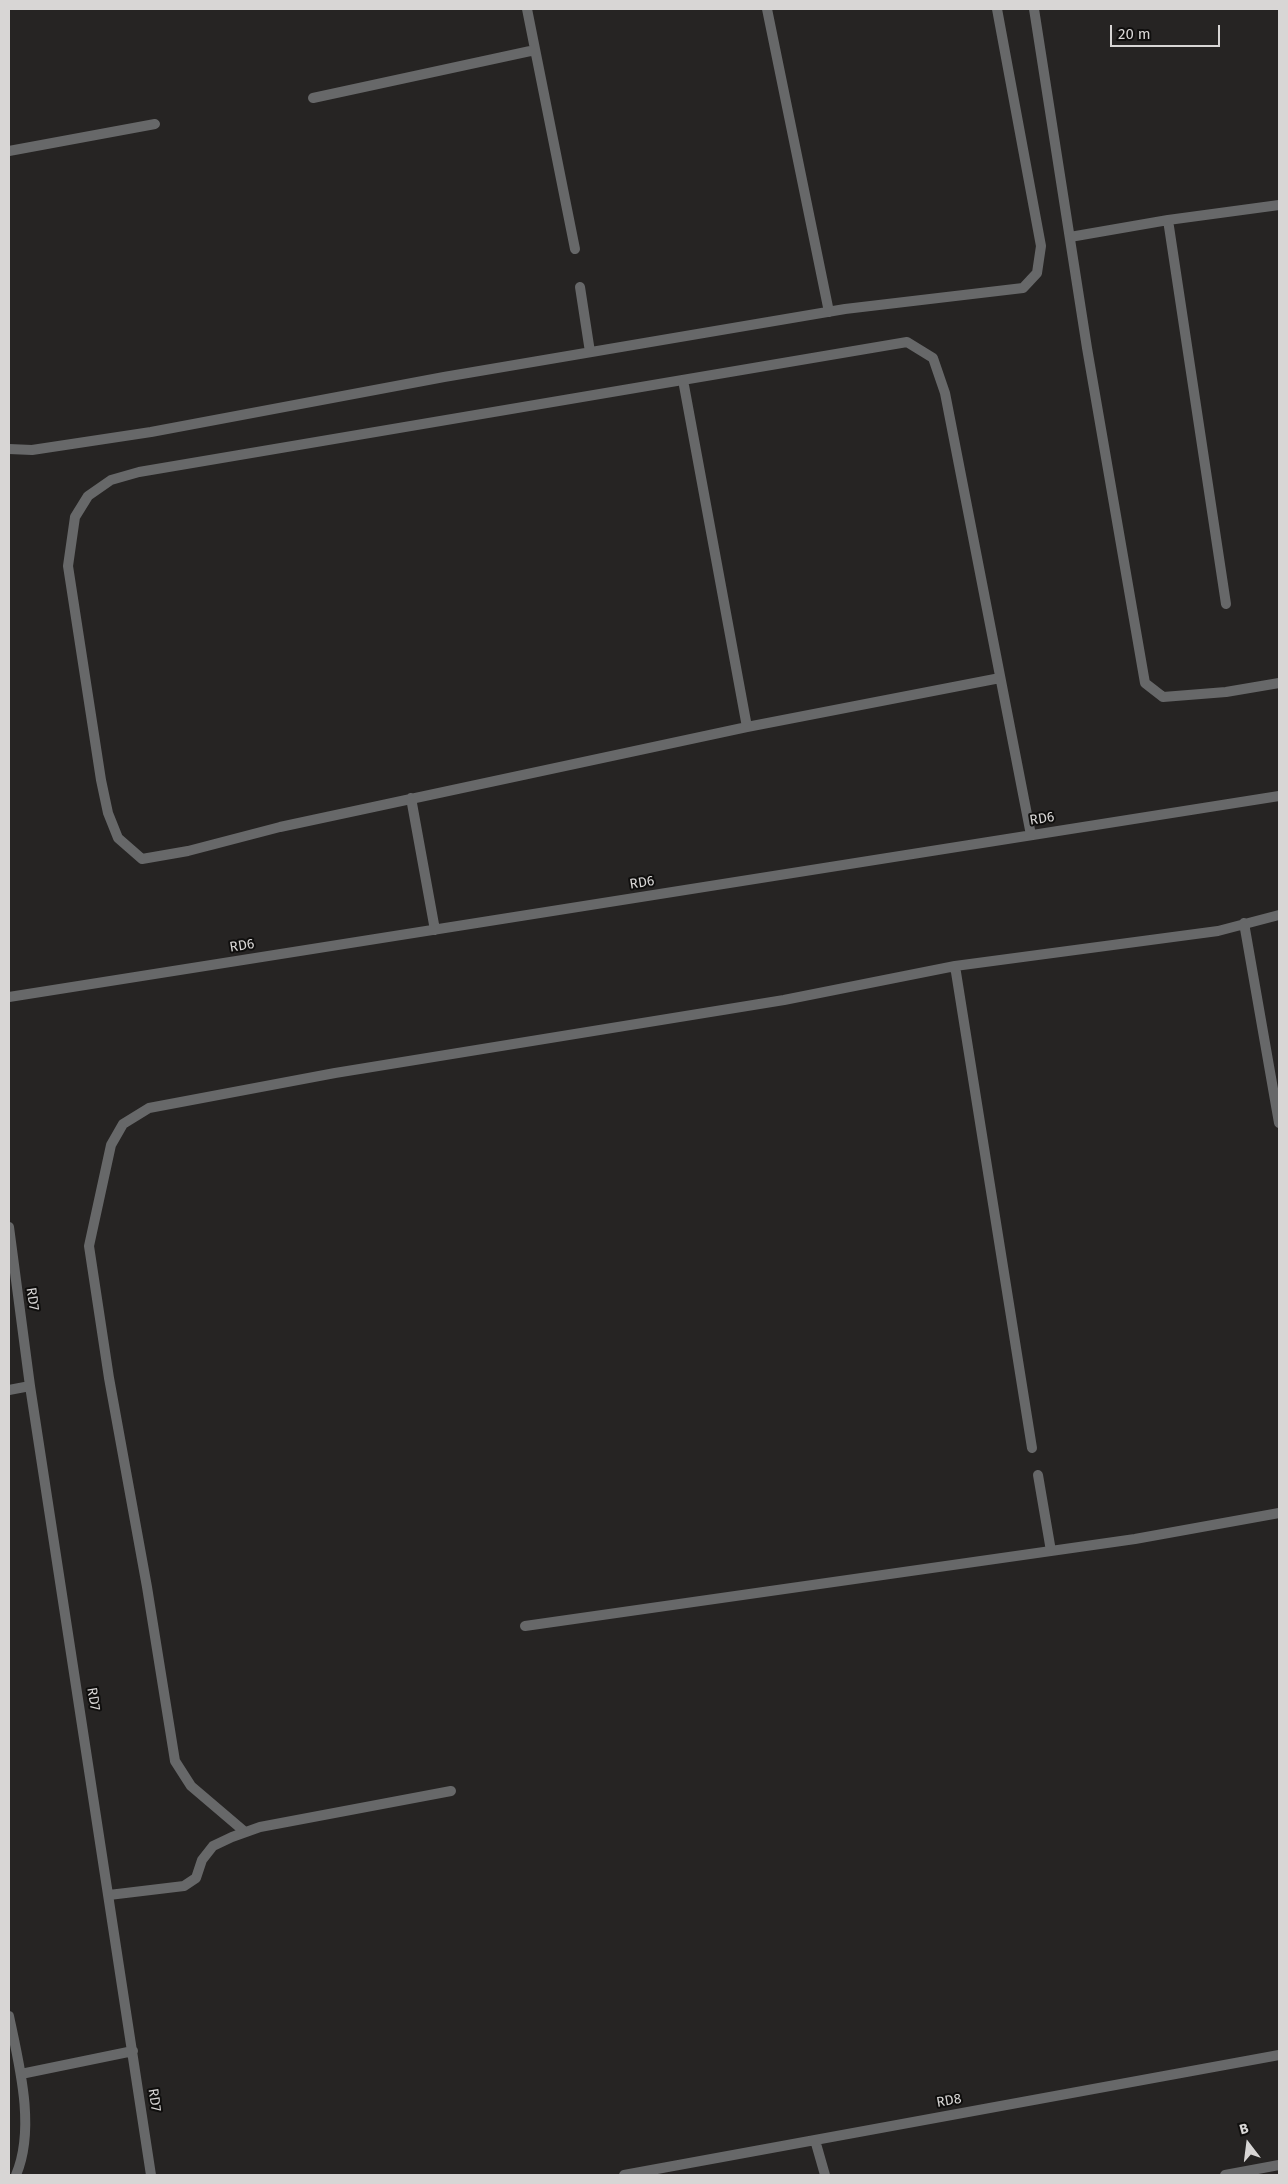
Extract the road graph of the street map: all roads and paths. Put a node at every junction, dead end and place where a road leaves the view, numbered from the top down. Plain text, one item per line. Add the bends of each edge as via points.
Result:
1 (527, 9) edge
2 (767, 9) edge
3 (997, 9) edge
4 (1034, 9) edge
5 (535, 50) junction
6 (313, 98) dead end
7 (155, 124) dead end
8 (9, 151) edge
9 (1279, 204) edge
10 (1168, 220) junction
11 (1070, 237) junction
12 (575, 249) dead end
13 (580, 287) dead end
14 (829, 312) junction
15 (590, 352) junction
16 (683, 380) junction
17 (9, 449) edge
18 (1226, 604) dead end
19 (1000, 678) junction
20 (1279, 683) edge
21 (747, 727) junction
22 (1279, 796) edge
23 (411, 798) junction
24 (1031, 835) junction
25 (1279, 916) edge
26 (1244, 923) junction
27 (435, 930) junction
28 (955, 966) junction
29 (9, 997) edge
30 (1279, 1123) edge
31 (9, 1227) edge
32 (30, 1386) junction
33 (9, 1390) edge
34 (1032, 1448) dead end
35 (1038, 1475) dead end
36 (1279, 1514) edge
37 (1051, 1551) junction
38 (524, 1626) dead end
39 (451, 1791) dead end
40 (244, 1832) junction
41 (109, 1896) junction
42 (9, 2016) edge
43 (133, 2051) junction
44 (1279, 2058) edge
45 (21, 2074) junction
46 (815, 2140) junction
47 (1279, 2165) edge
48 (16, 2175) edge
49 (152, 2175) edge
50 (624, 2175) edge
51 (825, 2175) edge
52 (1225, 2175) edge

1 - 5 lane
2 - 14 lane
3 - 14 lane via 1041,246 1037,273 1023,288
4 - 11 lane
5 - 6 lane
5 - 12 lane
7 - 8 lane
9 - 10 lane
10 - 11 lane
10 - 18 lane
11 - 20 lane via 1145,683 1163,697 1226,692
13 - 15 lane
14 - 15 lane
15 - 17 lane via 150,432 32,450
16 - 19 lane via 895,343 908,342 933,358 945,393
16 - 21 lane
16 - 23 lane via 139,472 111,480 88,496 75,517 68,566 100,780 118,838 142,859
19 - 21 lane
19 - 24 lane
21 - 23 lane
22 - 24 lane, RD6
23 - 27 lane
24 - 27 lane, RD6
25 - 26 lane
26 - 28 lane via 1218,931
26 - 30 lane
27 - 29 lane, RD6
28 - 34 lane
28 - 40 lane via 784,1000 335,1073 149,1108 123,1124 111,1145 89,1246 109,1378 175,1761 191,1786
31 - 32 lane, RD7
32 - 33 lane
32 - 41 lane, RD7
35 - 37 lane
36 - 37 lane
37 - 38 lane
39 - 40 lane
40 - 41 lane via 213,1846 202,1860 196,1878 184,1886
41 - 43 lane, RD7
42 - 45 lane
43 - 45 lane
43 - 49 lane, RD7
44 - 46 lane, RD8
45 - 48 lane via 23,2149
46 - 50 lane, RD8
46 - 51 lane
47 - 52 lane

